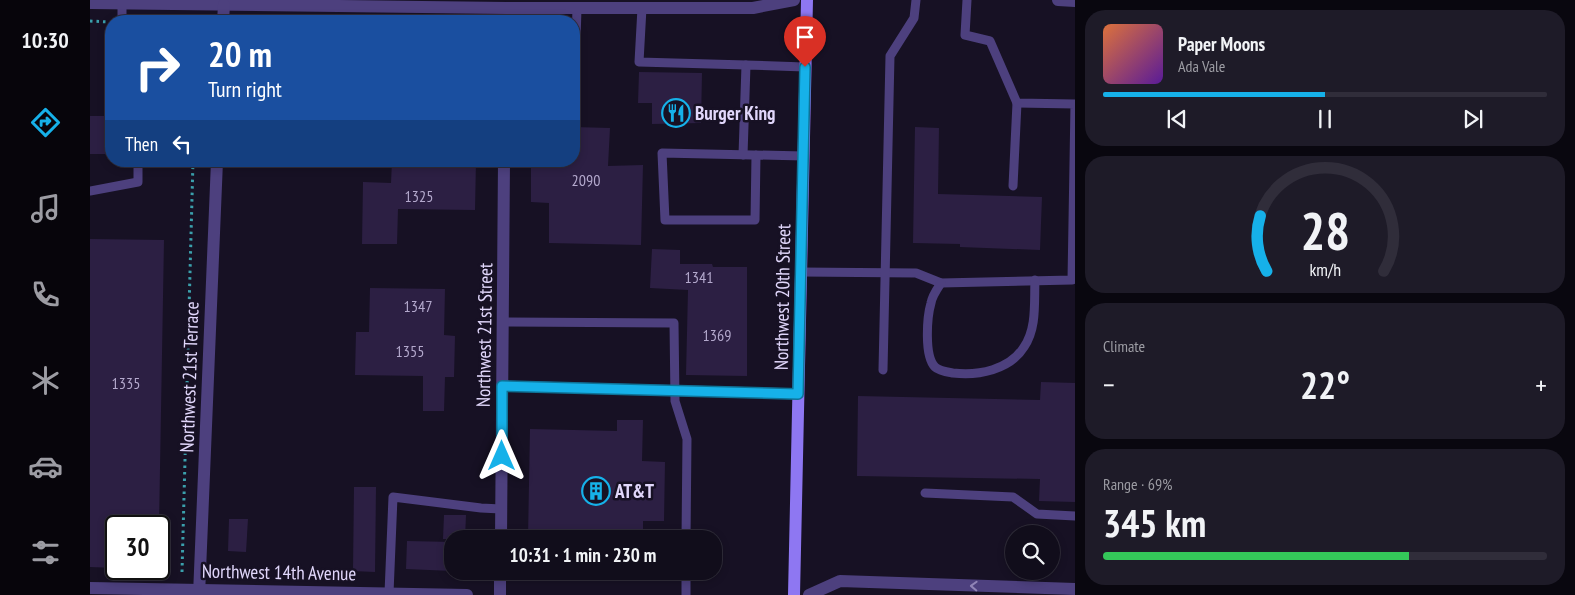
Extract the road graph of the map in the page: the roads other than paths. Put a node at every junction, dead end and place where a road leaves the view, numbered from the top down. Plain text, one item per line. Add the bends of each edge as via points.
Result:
1 (794, 0) edge
2 (807, 0) edge
3 (916, 0) edge
4 (967, 0) edge
5 (1058, 0) edge
6 (1075, 1) edge
7 (122, 2) junction
8 (90, 3) edge
9 (506, 4) edge
10 (660, 4) edge
11 (224, 5) junction
12 (577, 8) junction
13 (642, 8) junction
14 (122, 15) edge
15 (223, 15) edge
16 (577, 15) edge
17 (746, 66) junction
18 (805, 67) junction
19 (1017, 103) junction
20 (1075, 104) edge
21 (743, 155) junction
22 (756, 155) junction
23 (804, 156) junction
24 (138, 167) edge
25 (217, 167) edge
26 (504, 167) edge
27 (1013, 186) dead end
28 (90, 191) edge
29 (801, 272) junction
30 (884, 272) junction
31 (1035, 280) junction
32 (1074, 280) edge
33 (941, 283) junction
34 (502, 322) junction
35 (883, 370) dead end
36 (502, 386) junction
37 (675, 390) junction
38 (798, 394) junction
39 (925, 493) dead end
40 (501, 509) junction
41 (1075, 516) edge
42 (501, 530) edge
43 (686, 530) edge
44 (500, 580) edge
45 (686, 580) edge
46 (90, 588) edge
47 (1075, 589) edge
48 (199, 592) edge
49 (389, 593) junction
50 (467, 595) edge
51 (500, 595) edge
52 (686, 595) edge
53 (794, 595) edge
54 (809, 595) edge

1 - 10 street via 753,8
2 - 18 main road, Northwest 20th Street
3 - 30 lane via 914,18 890,56
4 - 19 lane via 964,35 990,41
5 - 6 street
7 - 8 street
7 - 11 street
7 - 14 lane
9 - 11 street
9 - 12 street
10 - 13 street
11 - 15 street
12 - 13 street
12 - 16 lane
13 - 17 lane via 639,62
17 - 18 lane
17 - 21 lane
18 - 23 main road, Northwest 20th Street
19 - 20 lane
19 - 27 lane
20 - 32 lane
21 - 22 lane
21 - 22 lane via 662,153 665,220 755,220
22 - 23 lane
23 - 29 main road, Northwest 20th Street
24 - 28 lane via 138,182
25 - 48 street, Northwest 21st Terrace
26 - 34 street, Northwest 21st Street
29 - 30 lane
29 - 38 main road, Northwest 20th Street
30 - 33 lane via 916,273
30 - 35 lane
31 - 32 lane
31 - 33 lane
31 - 33 lane via 1032,333 1015,359 986,372 958,373 935,367 929,356 931,302
34 - 36 street, Northwest 21st Street
34 - 37 lane via 674,323
36 - 37 lane
36 - 40 street, Northwest 21st Street
37 - 38 lane
37 - 43 lane via 675,401 687,439
38 - 53 main road, Northwest 20th Street
39 - 41 lane via 1013,497 1037,514
40 - 42 street, Northwest 21st Street
40 - 49 lane via 393,497
44 - 51 street
45 - 52 lane
46 - 48 street, Northwest 14th Avenue
47 -> 54 street via 840,581
48 - 49 street, Northwest 14th Avenue
49 - 50 street, Northwest 14th Avenue

